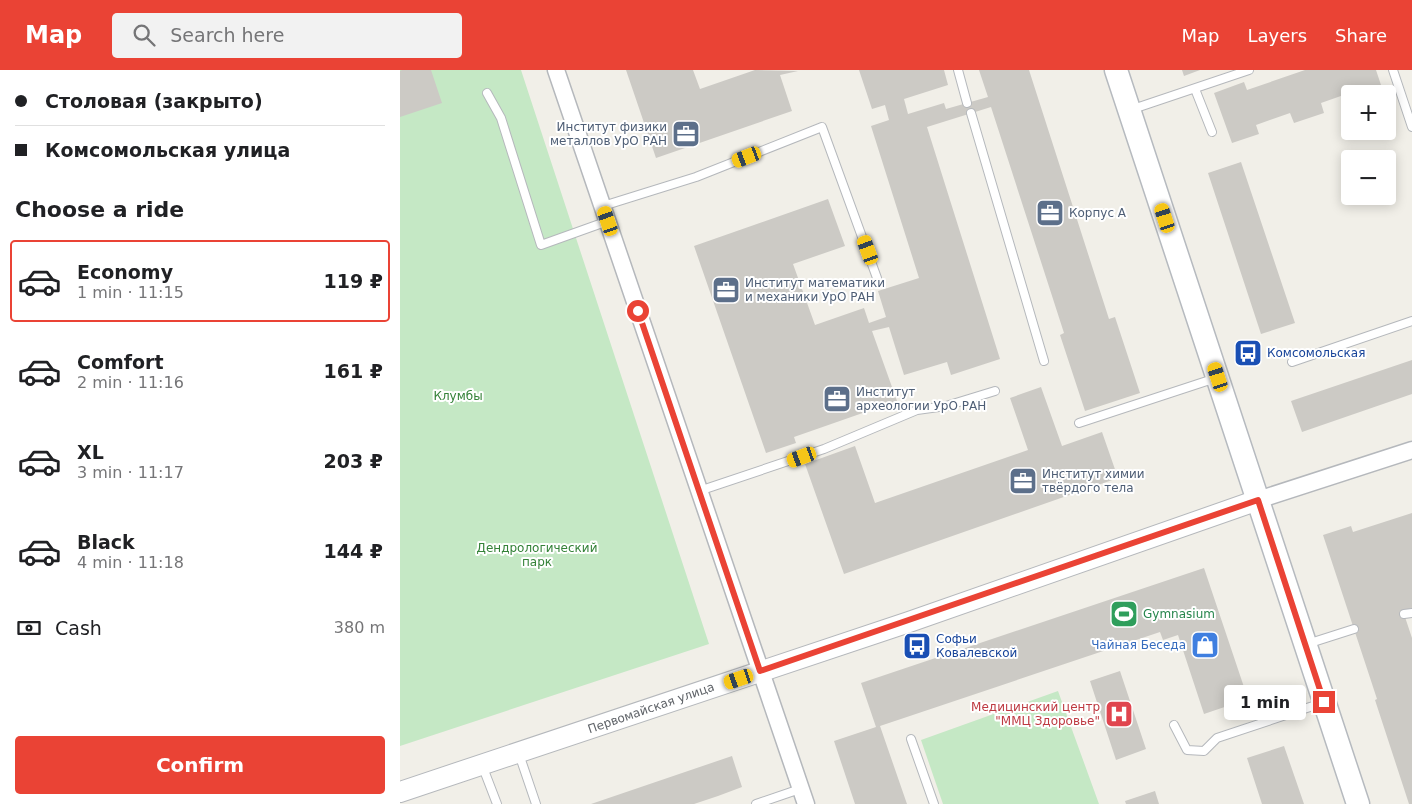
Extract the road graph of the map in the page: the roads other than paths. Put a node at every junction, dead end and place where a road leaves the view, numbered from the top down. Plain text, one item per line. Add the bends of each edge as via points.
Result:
1 (556, 70) edge
2 (958, 70) edge
3 (1116, 70) edge
4 (1249, 70) edge
5 (1393, 70) edge
6 (1195, 89) junction
7 (488, 93) dead end
8 (967, 103) dead end
9 (1129, 110) junction
10 (971, 113) dead end
11 (1412, 127) edge
12 (1212, 132) dead end
13 (605, 214) junction
14 (876, 278) dead end
15 (1412, 321) edge
16 (1044, 361) dead end
17 (1292, 362) dead end
18 (1218, 377) junction
19 (995, 391) dead end
20 (1078, 423) dead end
21 (1412, 450) edge
22 (699, 491) junction
23 (1258, 500) junction
24 (1354, 629) dead end
25 (1305, 644) junction
26 (760, 671) junction
27 (1324, 702) junction
28 (1174, 725) dead end
29 (911, 739) dead end
30 (519, 753) junction
31 (482, 765) junction
32 (400, 792) edge
33 (803, 796) edge
34 (497, 804) edge
35 (536, 804) edge
36 (756, 804) edge
37 (934, 804) edge
38 (1358, 804) edge

1 - 13 street
2 - 8 lane
3 - 9 main road
4 - 6 lane
5 - 11 lane
6 - 9 lane
6 - 12 lane
7 - 13 lane via 501,118 541,245
9 - 18 main road
10 - 16 lane
13 - 14 lane via 822,127
13 - 22 street
15 - 17 lane
18 - 20 lane
18 - 23 main road
19 - 22 lane via 946,406 917,410 824,449
21 - 23 street, Первомайская улица
22 - 26 street
23 - 25 main road
23 - 26 street, Первомайская улица
24 - 25 lane
25 - 27 main road
26 - 30 street, Первомайская улица
26 - 33 street
27 - 28 lane via 1217,738 1204,751 1187,750
27 - 38 main road
29 - 37 lane
30 - 31 street, Первомайская улица
30 - 35 lane
31 - 32 street, Первомайская улица
31 - 34 lane
33 - 36 lane

